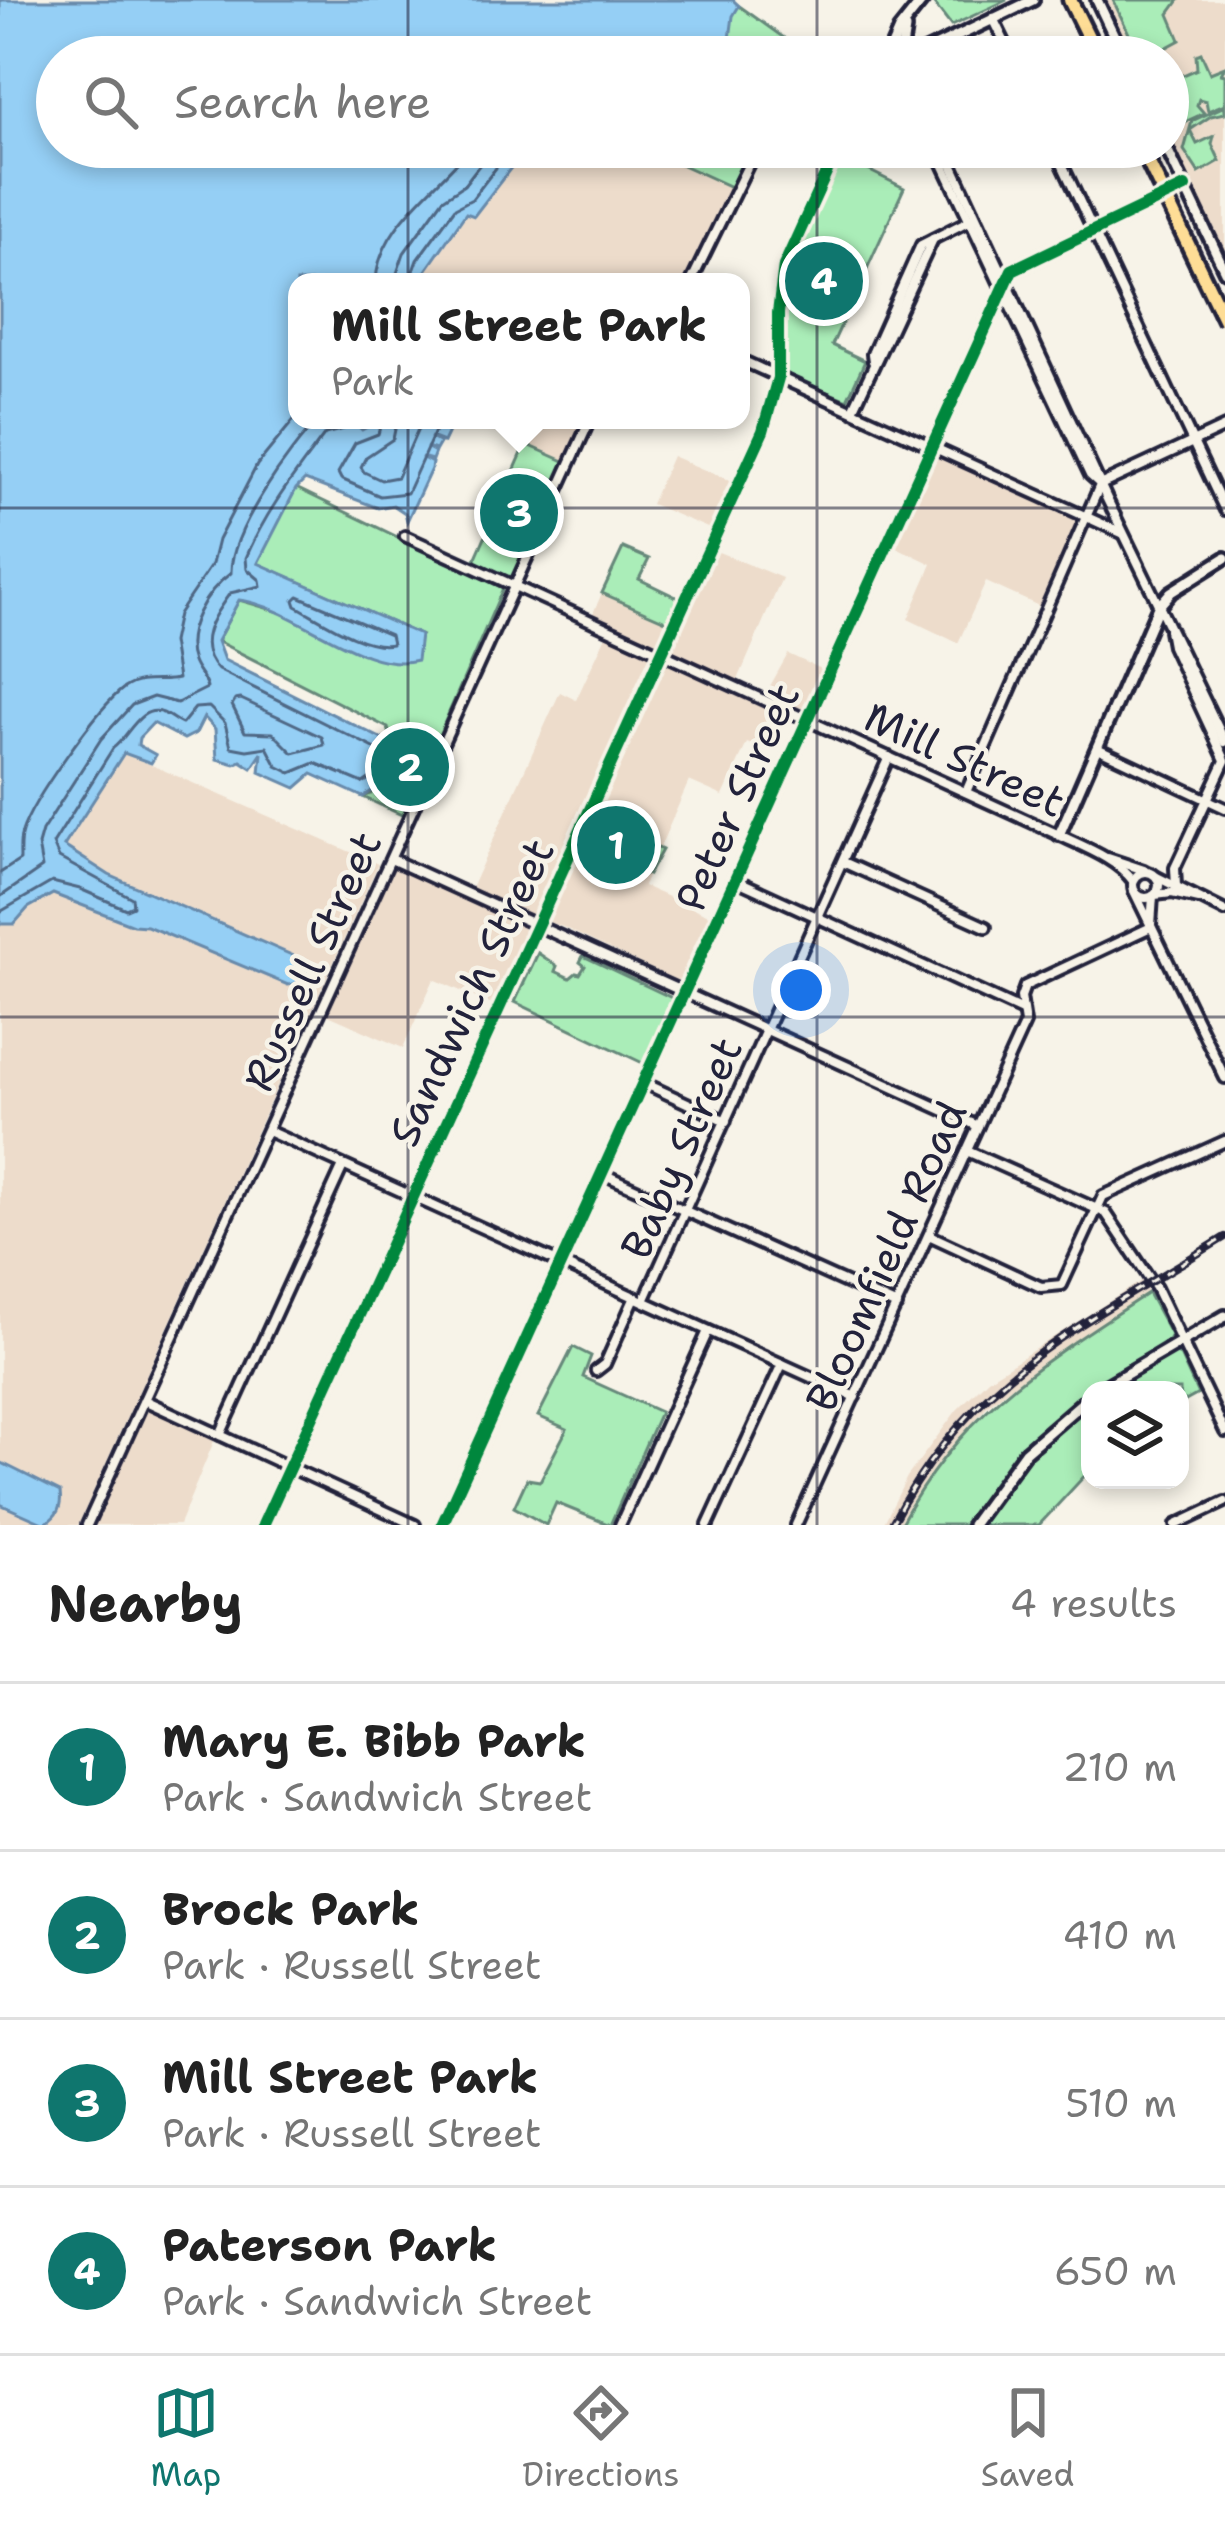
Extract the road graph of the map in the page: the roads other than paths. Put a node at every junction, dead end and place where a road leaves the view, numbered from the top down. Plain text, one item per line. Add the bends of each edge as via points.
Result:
1 (923, 0) edge
2 (1033, 0) edge
3 (1070, 0) edge
4 (1097, 0) edge
5 (993, 18) junction
6 (901, 36) edge
7 (953, 36) edge
8 (1002, 36) edge
9 (1088, 36) edge
10 (1114, 36) edge
11 (747, 168) edge
12 (824, 168) edge
13 (949, 168) edge
14 (1064, 168) edge
15 (1151, 168) edge
16 (1176, 168) edge
17 (828, 170) joint
18 (1185, 187) junction
19 (973, 219) junction
20 (1093, 230) junction
21 (1225, 272) edge
22 (695, 273) edge
23 (1005, 286) junction
24 (1225, 321) edge
25 (750, 364) edge
26 (778, 377) junction
27 (853, 410) junction
28 (1225, 427) edge
29 (586, 429) edge
30 (1193, 442) junction
31 (932, 446) junction
32 (1100, 484) junction
33 (1225, 510) edge
34 (1085, 516) junction
35 (1124, 534) junction
36 (404, 536) dead end
37 (1225, 558) edge
38 (514, 587) junction
39 (1158, 607) junction
40 (1168, 628) junction
41 (662, 653) junction
42 (808, 720) junction
43 (1225, 742) edge
44 (1097, 748) junction
45 (890, 757) junction
46 (1225, 760) edge
47 (966, 793) junction
48 (1205, 799) junction
49 (1225, 808) edge
50 (1059, 835) junction
51 (391, 859) junction
52 (1106, 859) junction
53 (843, 862) junction
54 (1175, 868) junction
55 (1152, 874) junction
56 (736, 880) junction
57 (1134, 886) junction
58 (1176, 886) junction
59 (1154, 896) junction
60 (1199, 899) junction
61 (1225, 911) edge
62 (818, 918) junction
63 (537, 925) junction
64 (1151, 926) junction
65 (986, 927) dead end
66 (685, 993) junction
67 (1023, 1012) junction
68 (767, 1030) junction
69 (1222, 1064) edge
70 (1225, 1078) edge
71 (644, 1083) junction
72 (726, 1121) junction
73 (978, 1126) junction
74 (268, 1130) junction
75 (1225, 1141) edge
76 (968, 1151) junction
77 (343, 1166) junction
78 (603, 1174) junction
79 (413, 1197) junction
80 (1097, 1209) junction
81 (686, 1210) junction
82 (929, 1235) junction
83 (562, 1264) junction
84 (640, 1299) junction
85 (897, 1306) junction
86 (1225, 1316) edge
87 (708, 1330) junction
88 (1182, 1339) junction
89 (782, 1364) junction
90 (596, 1371) dead end
91 (1114, 1381) edge
92 (855, 1397) junction
93 (144, 1400) junction
94 (1081, 1404) edge
95 (1225, 1432) edge
96 (220, 1436) junction
97 (290, 1467) junction
98 (1225, 1502) edge
99 (87, 1525) edge
100 (263, 1525) edge
101 (415, 1525) edge
102 (442, 1525) edge
103 (620, 1525) edge
104 (708, 1525) edge
105 (796, 1525) edge
106 (972, 1525) edge
107 (1176, 1525) edge

1 - 6 main road
2 - 5 main road
3 - 9 highway
4 - 10 main road
5 - 7 main road
5 - 8 street
11 - 22 street
12 - 17 street
13 - 19 street
14 - 20 street
15 - 24 highway, bridge
16 - 18 main road
17 - 26 main road, Sandwich Street via 784,266
18 - 20 street, Peter Street
18 - 21 main road
19 - 23 street
19 - 27 street via 922,245
20 - 23 street, Peter Street via 1019,264
20 - 30 street
23 - 31 street, Peter Street
23 - 32 street
25 - 26 street
26 - 27 street
26 - 41 main road, Sandwich Street via 763,431
27 - 31 street
28 - 30 street
29 - 38 street, Russell Street
30 - 32 street
30 - 33 street
31 - 34 street
31 - 42 street, Peter Street
32 - 34 street
32 - 35 street
34 - 35 street
34 - 47 street
35 - 39 street
36 - 38 street, Mill Street
37 - 39 main road
38 - 41 street, Mill Street
38 - 51 street, Russell Street
39 - 40 street
39 - 44 main road
40 - 43 street
40 - 46 street
41 - 42 street, Mill Street
41 - 63 main road, Sandwich Street
42 - 45 street, Mill Street
42 - 56 street, Peter Street
44 - 48 street
44 - 50 main road
45 - 47 street, Mill Street
45 - 53 street, Baby Street
46 - 48 street
47 - 50 street, Mill Street
48 - 49 street
48 - 54 street
50 - 52 street, Mill Street
51 - 63 street
51 - 74 street, Russell Street
52 - 55 street, Mill Street
52 - 57 street, Mill Street
53 - 62 street, Baby Street
53 - 65 street
54 - 55 street
54 - 58 street
55 - 57 street via 1140,874
55 - 58 street, Mill Street
55 - 59 street
56 - 62 street
56 - 66 street, Peter Street
57 - 59 street via 1144,898
57 - 64 street
58 - 60 street, Mill Street
59 - 60 street, Mill Street
59 - 64 street
60 - 61 street, Mill Street
62 - 67 street
62 - 68 street, Baby Street
63 - 66 street
63 - 79 main road, Sandwich Street
64 - 67 street via 1025,986
64 - 69 street
66 - 68 street
66 - 71 street, Peter Street
67 - 73 street, Bloomfield Road
68 - 72 street, Baby Street
68 - 73 street
69 - 70 street
71 - 72 street
71 - 78 street, Peter Street
72 - 81 street, Baby Street
73 - 76 street, Bloomfield Road
74 - 77 street
74 - 93 street, Russell Street
75 - 80 street via 1103,1196
76 - 80 street
76 - 82 street, Bloomfield Road
77 - 79 street
77 - 96 street
78 - 81 street
78 - 83 street, Peter Street
79 - 83 street
79 - 97 main road, Sandwich Street
80 - 82 street via 1062,1285 1052,1288
80 - 88 street via 1135,1255
81 - 84 street, Baby Street
81 - 85 street
82 - 85 street, Bloomfield Road
83 - 84 street
83 - 102 street, Peter Street
84 - 87 street
84 - 90 street, Baby Street
85 - 92 street, Bloomfield Road
86 - 88 main road
87 - 89 street
87 - 103 street
88 - 91 main road
88 - 95 street
89 - 92 street
89 - 104 street
92 - 105 street, Bloomfield Road
93 - 96 street
93 - 99 street, Russell Street
94 - 106 main road via 1025,1452
96 - 97 street
97 - 100 main road, Sandwich Street
97 - 101 street
98 - 107 street

